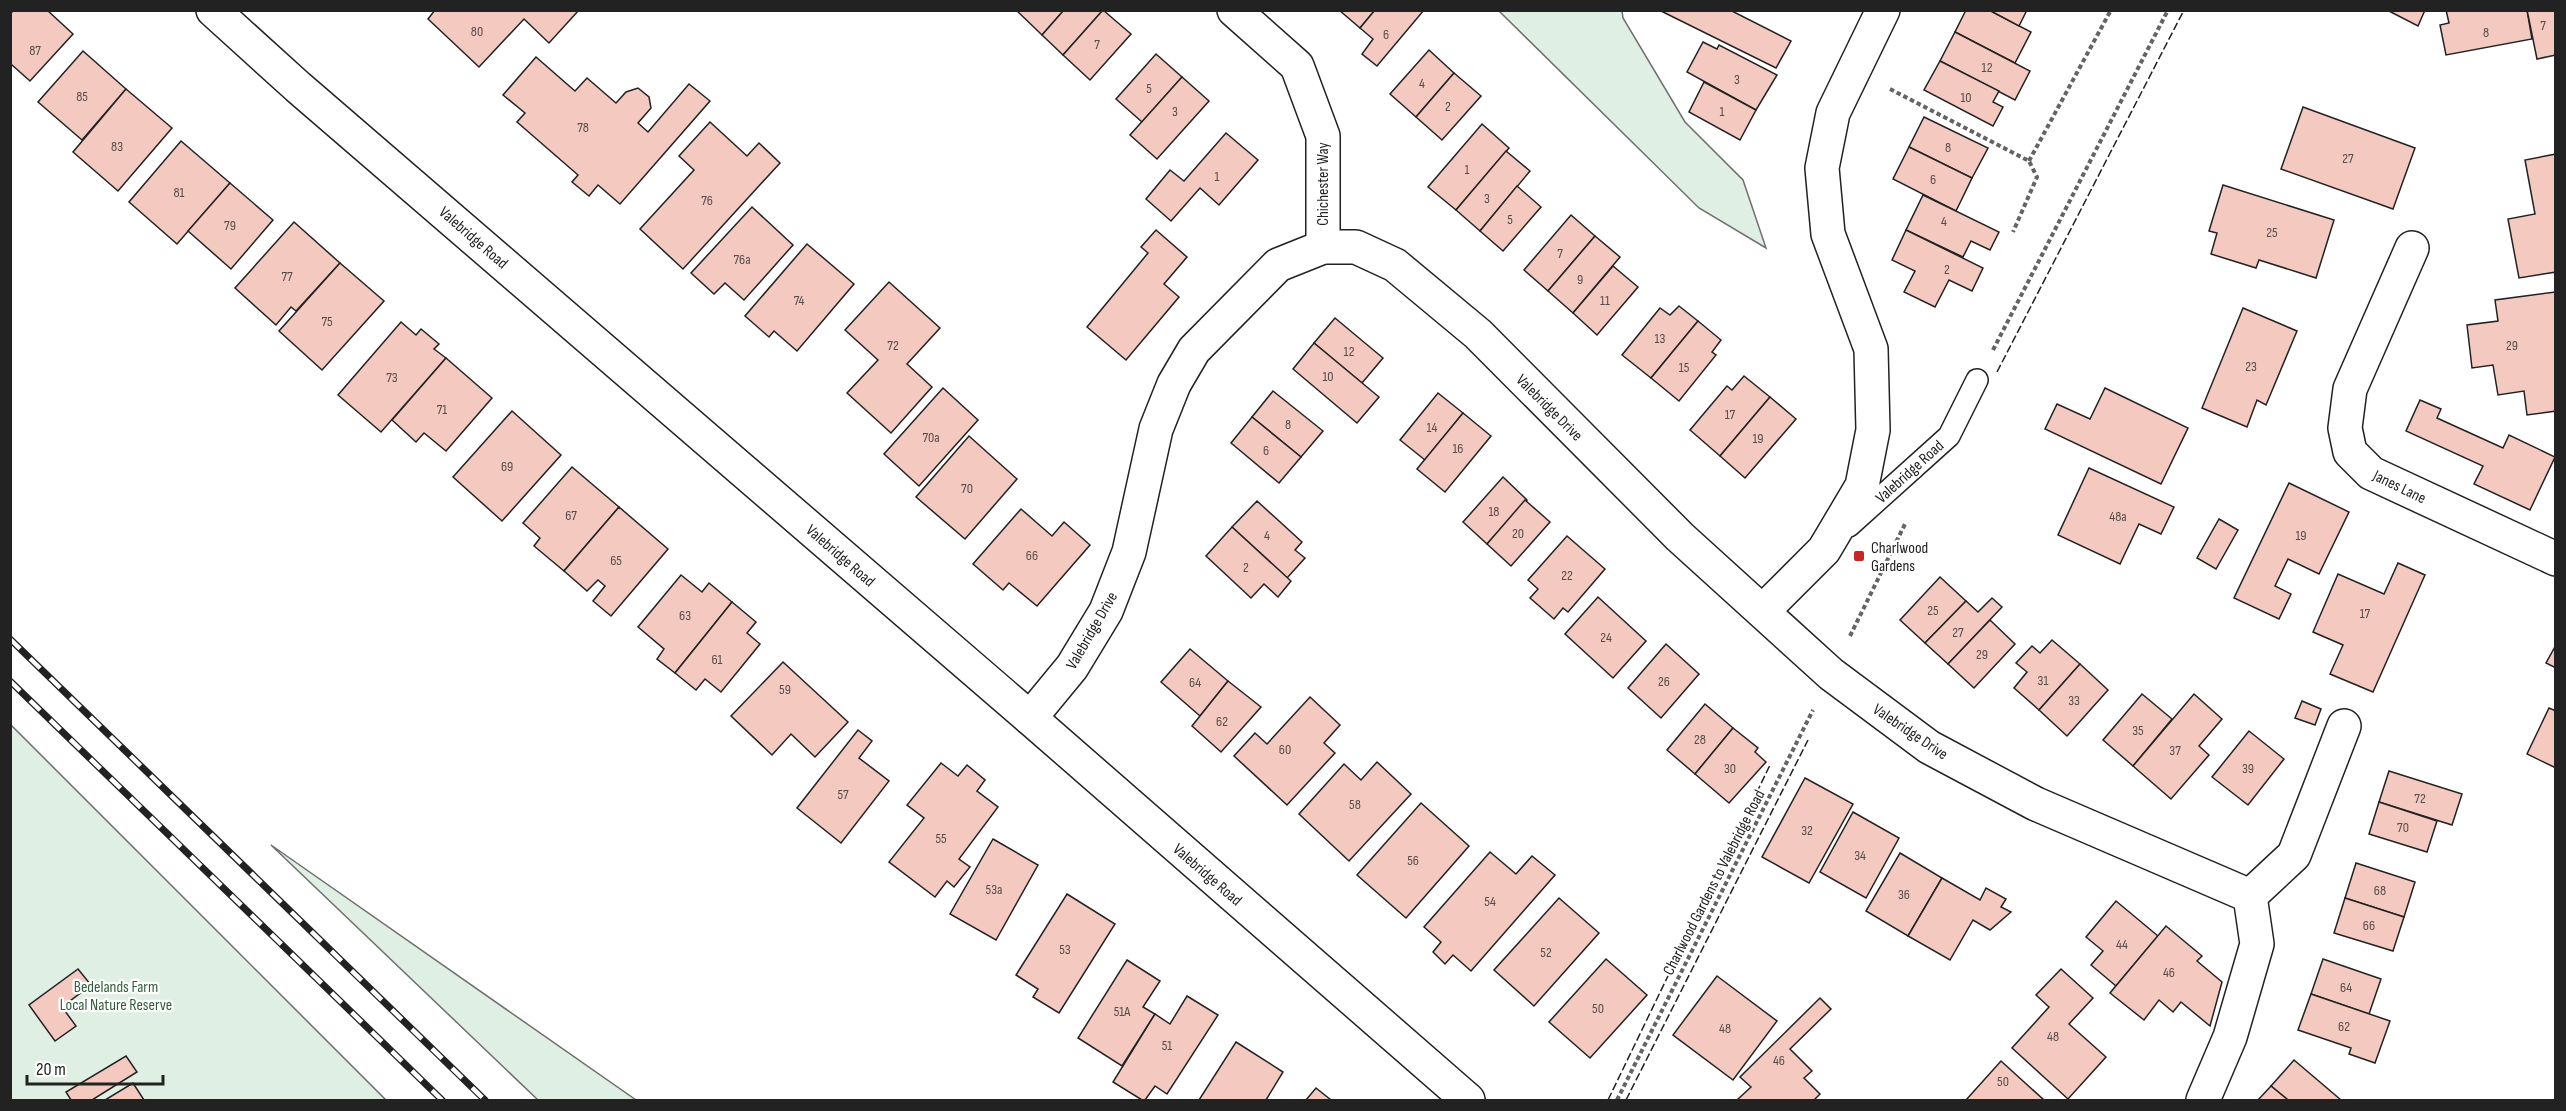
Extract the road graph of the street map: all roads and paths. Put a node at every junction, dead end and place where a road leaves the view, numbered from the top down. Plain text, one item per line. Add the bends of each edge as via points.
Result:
1 (213, 10) edge
2 (1234, 10) edge
3 (1883, 10) edge
4 (2111, 10) edge
5 (2168, 10) edge
6 (1854, 70) junction
7 (2028, 161) junction
8 (2013, 232) dead end
9 (1323, 247) junction
10 (2412, 248) dead end
11 (1977, 380) joint
12 (1907, 519) dead end
13 (1824, 550) junction
14 (2556, 559) edge
15 (1763, 611) junction
16 (1831, 674) junction
17 (1030, 718) junction
18 (2344, 726) dead end
19 (2250, 896) junction
20 (1468, 1101) edge
21 (1617, 1101) edge
22 (2203, 1101) edge

1 - 17 street, Valebridge Road
2 - 9 street, Chichester Way via 1297,66 1323,136
3 - 6 street
4 - 7 path
5 - 11 path
6 - 7 path
6 - 13 street via 1833,113 1822,168 1828,234 1871,349 1873,430 1862,486
7 - 8 path via 2037,177
9 - 15 street, Valebridge Drive via 1356,247 1395,265 1478,334 1680,537
9 - 17 street, Valebridge Drive via 1278,265 1194,350 1174,384 1156,429 1129,552 1106,610 1072,666
10 - 14 street, Janes Lane via 2350,388 2345,428 2350,452 2370,473
11 - 13 lane, Valebridge Road via 1949,436
12 - 16 path, Charlwood Gardens to Valebridge Road
13 - 15 street
15 - 16 street, Valebridge Drive
16 - 19 street, Valebridge Drive via 1929,747 2036,804
16 - 21 path, Charlwood Gardens to Valebridge Road
17 - 20 street, Valebridge Road
18 - 19 street via 2294,855
19 - 22 street via 2257,944 2230,1037

